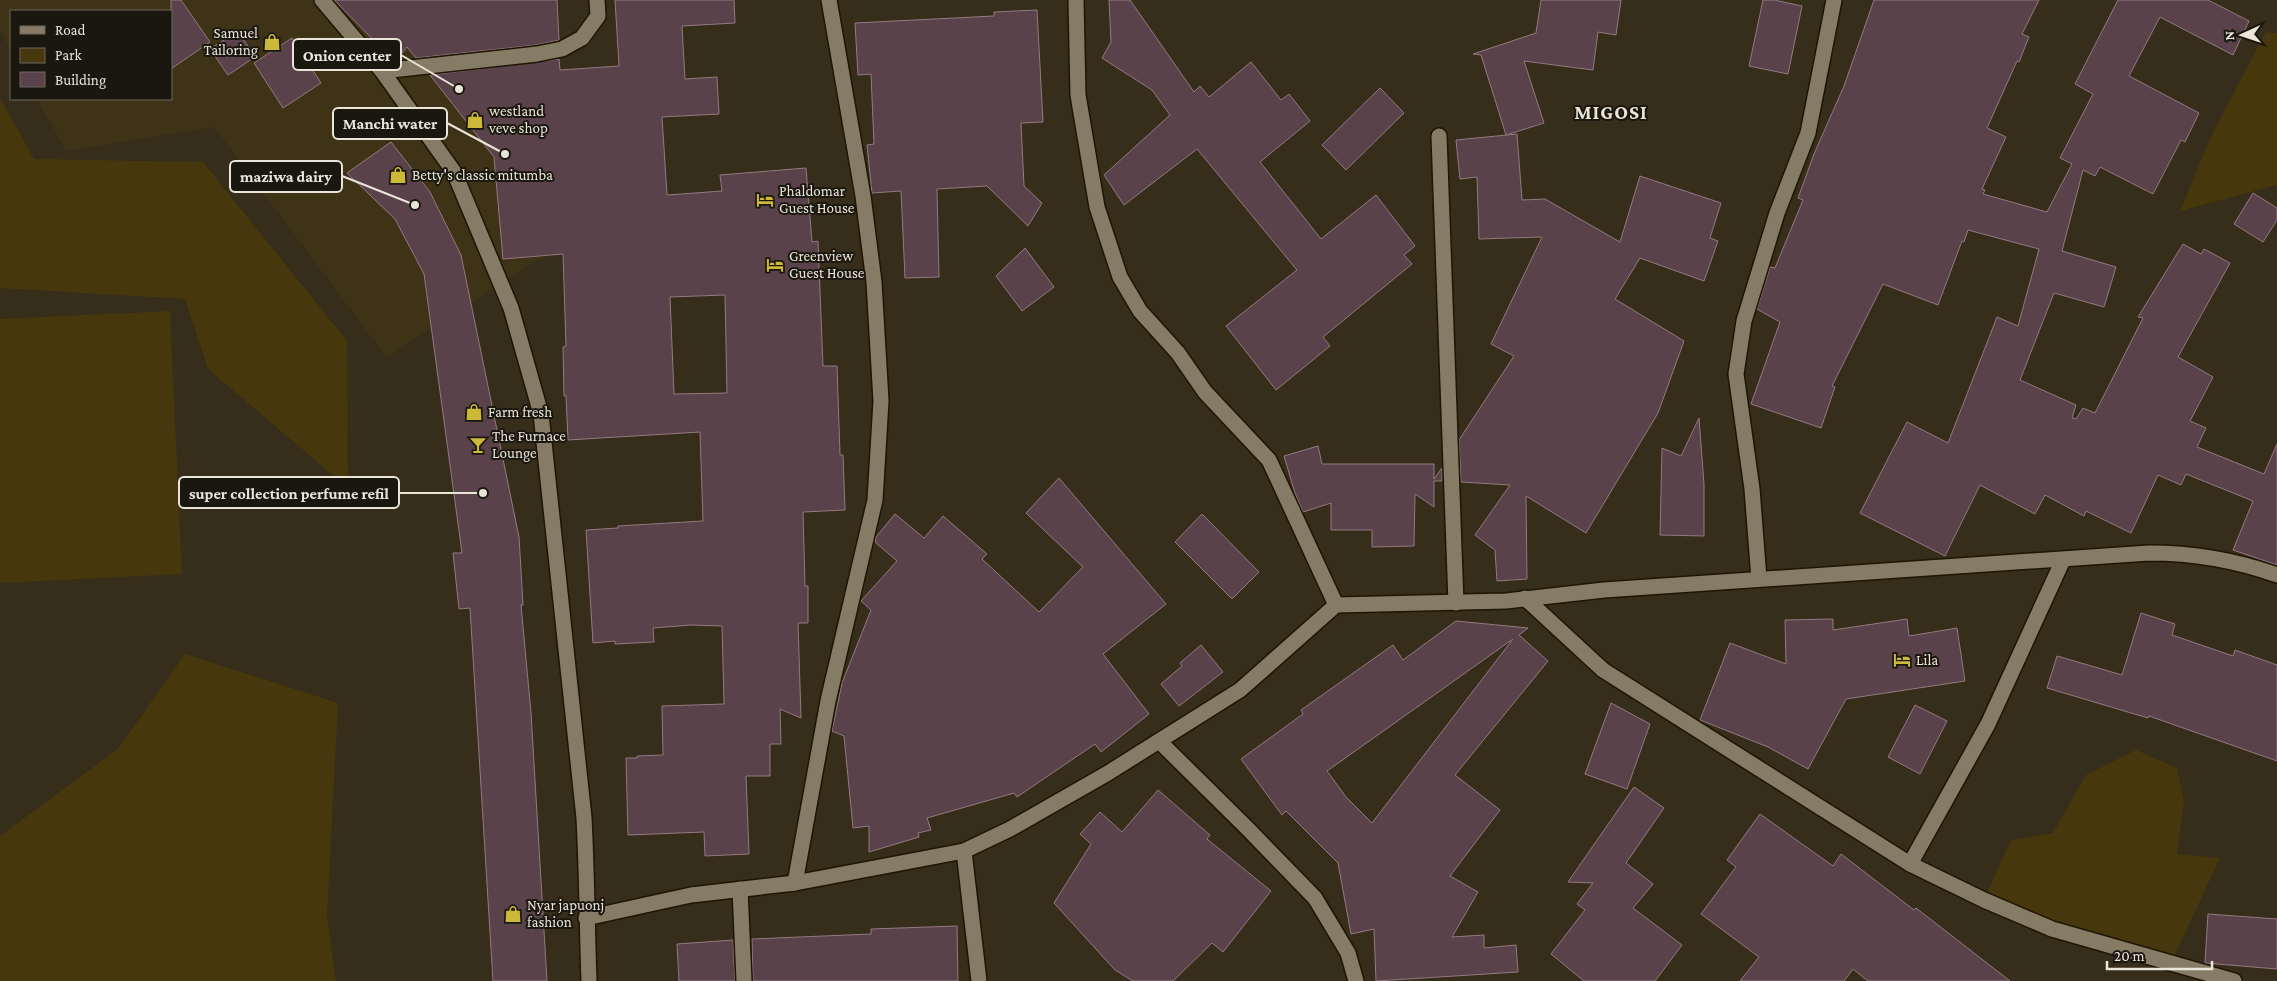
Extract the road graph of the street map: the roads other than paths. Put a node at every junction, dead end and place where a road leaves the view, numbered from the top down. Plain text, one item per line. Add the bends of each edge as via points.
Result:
1 (322, 0) edge
2 (597, 0) edge
3 (829, 0) edge
4 (1076, 0) edge
5 (1834, 0) edge
6 (382, 71) junction
7 (1439, 136) dead end
8 (2063, 560) junction
9 (2277, 575) edge
10 (1759, 579) junction
11 (1525, 598) junction
12 (1456, 602) junction
13 (1336, 605) junction
14 (1159, 741) junction
15 (964, 851) junction
16 (1910, 864) junction
17 (795, 883) junction
18 (740, 889) junction
19 (586, 918) junction
20 (589, 981) edge
21 (744, 981) edge
22 (979, 981) edge
23 (1356, 981) edge
24 (2234, 981) edge

1 - 6 street
2 - 6 street via 598,16 582,38 562,50
3 - 17 street via 863,196 874,282 881,400 875,500 828,701
4 - 13 street via 1078,95 1097,207 1120,277 1140,311 1178,353 1205,392 1269,460
5 - 10 street via 1808,133 1777,213 1744,321 1736,374 1752,489
6 - 19 street via 454,172 511,308 541,414 584,818
7 - 12 street
8 - 9 street via 2182,553 2234,562
8 - 10 street
8 - 16 street via 1988,724
10 - 11 street
11 - 12 street
11 - 16 street via 1603,670
12 - 13 street
13 - 14 street via 1240,690
14 - 15 street via 1010,830
14 - 23 street via 1315,898 1348,953
15 - 17 street
15 - 22 street
16 - 24 street via 2052,929
17 - 18 street
18 - 19 street via 691,895
18 - 21 street
19 - 20 street

